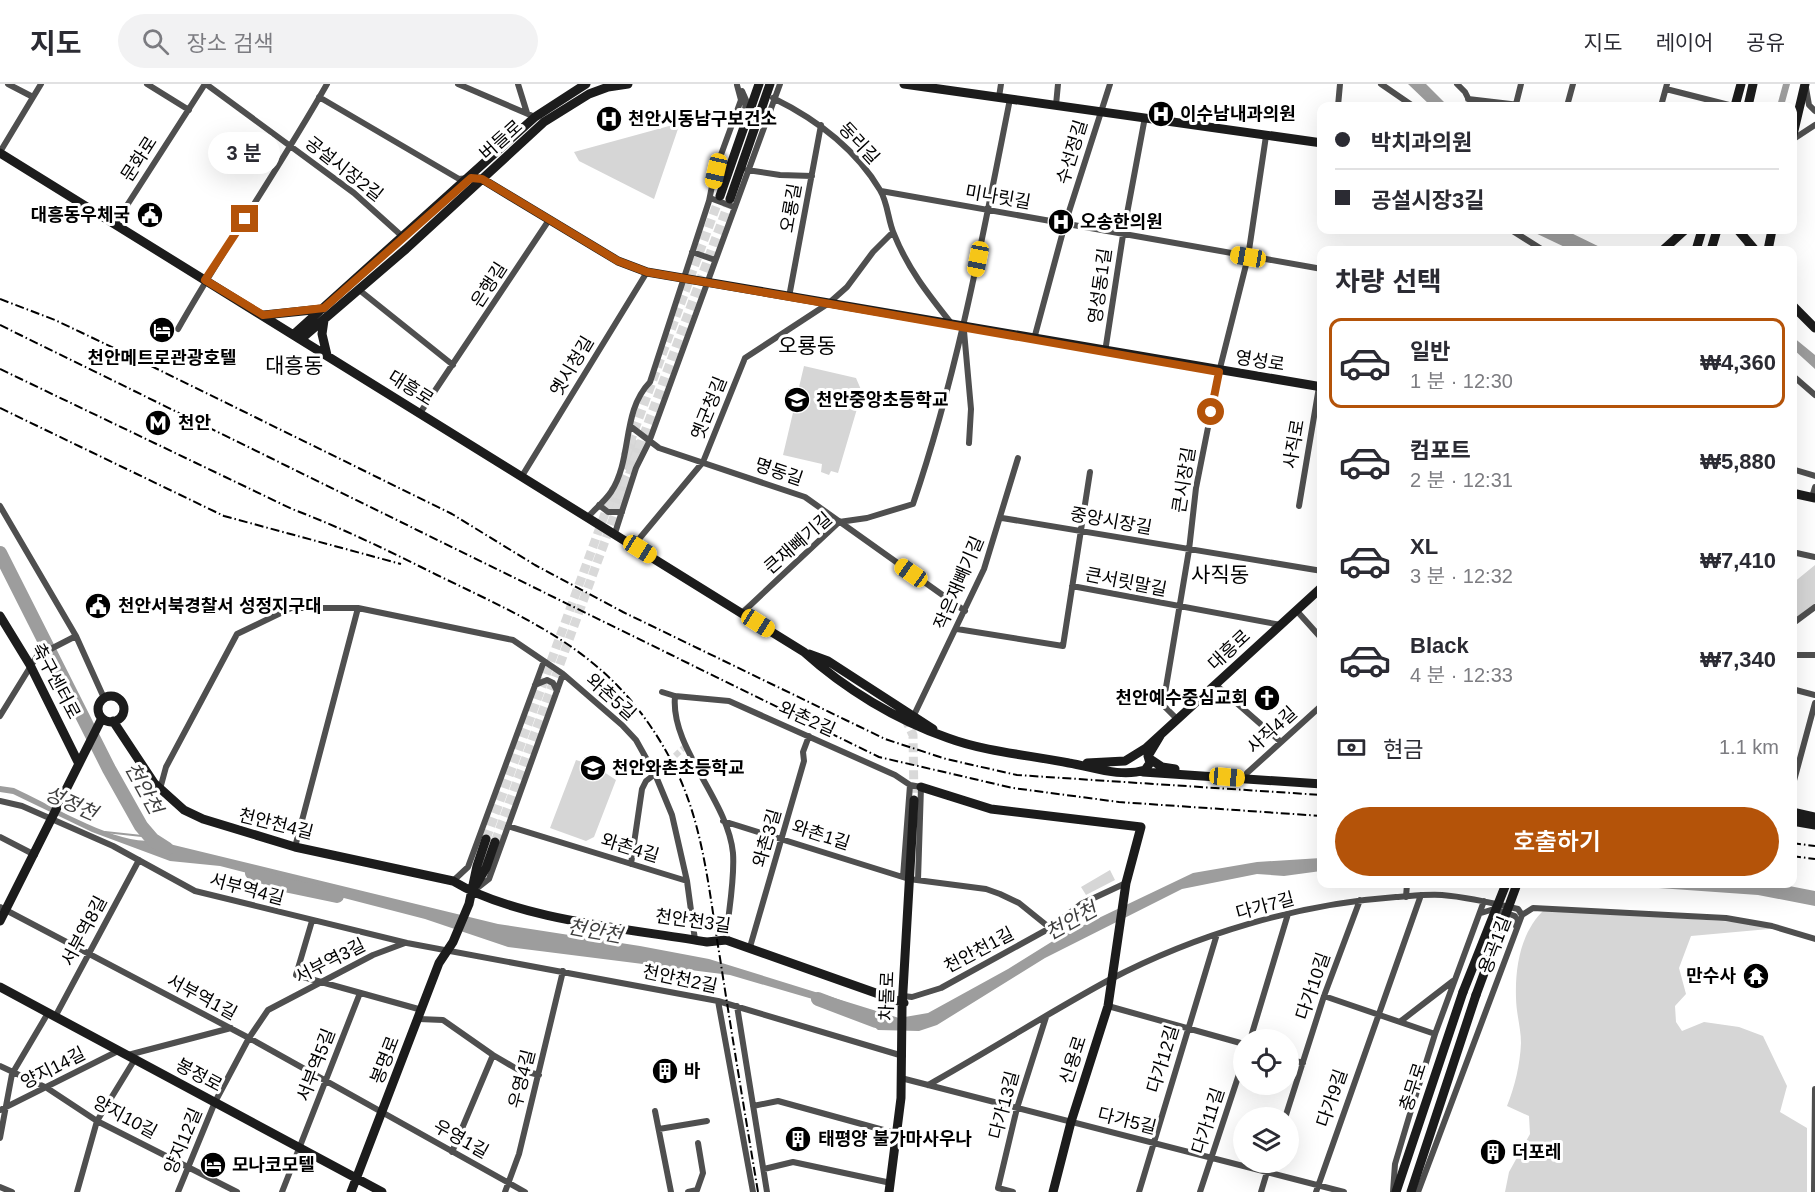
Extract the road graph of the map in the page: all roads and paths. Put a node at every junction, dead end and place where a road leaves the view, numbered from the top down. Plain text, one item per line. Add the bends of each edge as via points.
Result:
1 (8, 84) edge
2 (41, 84) edge
3 (147, 84) edge
4 (206, 84) edge
5 (327, 84) edge
6 (458, 84) edge
7 (518, 84) edge
8 (586, 84) edge
9 (628, 84) edge
10 (759, 84) edge
11 (770, 84) edge
12 (780, 84) edge
13 (903, 84) edge
14 (1001, 84) edge
15 (1058, 84) edge
16 (1110, 84) edge
17 (1340, 84) edge
18 (1381, 84) edge
19 (1456, 84) edge
20 (1467, 84) edge
21 (1521, 84) edge
22 (1572, 84) edge
23 (1741, 84) edge
24 (1754, 84) edge
25 (1805, 84) edge
26 (736, 85) edge
27 (1667, 86) edge
28 (575, 88) edge
29 (1465, 92) junction
30 (33, 97) junction
31 (319, 97) junction
32 (999, 97) junction
33 (773, 98) junction
34 (1010, 99) junction
35 (1468, 99) junction
36 (1338, 102) edge
37 (1407, 102) edge
38 (1470, 102) edge
39 (1496, 102) edge
40 (1516, 102) edge
41 (1568, 102) edge
42 (1662, 102) edge
43 (1721, 102) edge
44 (1735, 102) edge
45 (1749, 102) edge
46 (1056, 105) junction
47 (189, 110) junction
48 (1815, 111) edge
49 (1100, 112) junction
50 (531, 115) junction
51 (1145, 117) junction
52 (1797, 118) edge
53 (821, 125) junction
54 (1815, 125) edge
55 (743, 129) junction
56 (1266, 136) junction
57 (1797, 136) edge
58 (1317, 142) edge
59 (291, 147) junction
60 (0, 153) edge
61 (747, 170) junction
62 (813, 176) junction
63 (471, 178) junction
64 (482, 179) junction
65 (881, 191) junction
66 (709, 200) junction
67 (729, 203) junction
68 (988, 210) junction
69 (549, 220) junction
70 (115, 224) junction
71 (1065, 224) junction
72 (893, 232) junction
73 (1516, 234) edge
74 (1681, 234) edge
75 (1741, 234) edge
76 (1123, 235) junction
77 (403, 237) junction
78 (1535, 246) edge
79 (1667, 246) edge
80 (1752, 246) edge
81 (692, 252) junction
82 (1248, 257) junction
83 (715, 260) junction
84 (1317, 268) edge
85 (647, 272) junction
86 (683, 279) junction
87 (205, 280) junction
88 (707, 283) junction
89 (358, 290) junction
90 (789, 297) junction
91 (830, 303) junction
92 (324, 308) junction
93 (1797, 310) edge
94 (263, 315) junction
95 (324, 320) junction
96 (951, 323) junction
97 (1814, 325) edge
98 (964, 327) junction
99 (178, 329) dead end
100 (297, 336) junction
101 (1034, 340) junction
102 (1105, 352) junction
103 (327, 355) junction
104 (453, 365) junction
105 (1219, 372) junction
106 (1797, 379) edge
107 (1317, 387) edge
108 (1815, 394) edge
109 (1317, 404) edge
110 (420, 413) junction
111 (630, 426) junction
112 (649, 442) junction
113 (969, 443) dead end
114 (1018, 458) dead end
115 (703, 462) junction
116 (1797, 471) edge
117 (1090, 472) dead end
118 (522, 476) junction
119 (1815, 476) edge
120 (1797, 493) edge
121 (1814, 494) edge
122 (599, 505) junction
123 (1299, 506) dead end
124 (0, 507) edge
125 (622, 512) junction
126 (588, 517) junction
127 (1002, 518) junction
128 (839, 522) junction
129 (1080, 531) junction
130 (615, 534) junction
131 (634, 545) junction
132 (1189, 550) junction
133 (1797, 553) edge
134 (1815, 557) edge
135 (1317, 571) edge
136 (1072, 586) junction
137 (1317, 591) edge
138 (1178, 607) junction
139 (1815, 607) edge
140 (358, 608) junction
141 (1296, 610) junction
142 (965, 611) junction
143 (742, 613) junction
144 (0, 616) edge
145 (1797, 620) edge
146 (1281, 625) junction
147 (957, 629) junction
148 (1317, 633) edge
149 (76, 636) junction
150 (804, 652) junction
151 (1797, 655) edge
152 (1815, 655) edge
153 (544, 661) junction
154 (30, 665) junction
155 (563, 674) junction
156 (536, 685) junction
157 (1216, 685) junction
158 (1797, 690) edge
159 (557, 691) junction
160 (662, 692) dead end
161 (1815, 695) edge
162 (675, 696) junction
163 (104, 698) junction
164 (1815, 703) edge
165 (898, 710) tunnel mouth
166 (1317, 710) edge
167 (914, 715) junction
168 (0, 716) edge
169 (102, 718) junction
170 (1177, 720) junction
171 (114, 721) junction
172 (940, 735) junction
173 (809, 736) junction
174 (1281, 742) junction
175 (1142, 756) junction
176 (80, 761) junction
177 (1072, 763) junction
178 (1797, 770) edge
179 (1141, 772) junction
180 (655, 774) junction
181 (1246, 776) junction
182 (1317, 779) edge
183 (1317, 783) edge
184 (910, 785) junction
185 (921, 787) junction
186 (160, 789) junction
187 (914, 800) tunnel mouth
188 (0, 801) edge
189 (1797, 814) edge
190 (1815, 817) edge
191 (53, 819) junction
192 (723, 821) junction
193 (1797, 822) edge
194 (1815, 825) edge
195 (508, 826) junction
196 (0, 837) edge
197 (783, 838) junction
198 (491, 841) tunnel mouth
199 (295, 847) junction
200 (34, 855) junction
201 (140, 860) junction
202 (631, 864) junction
203 (910, 878) junction
204 (453, 881) junction
205 (687, 881) junction
206 (1126, 883) junction
207 (1407, 888) edge
208 (1504, 888) edge
209 (1516, 888) edge
210 (472, 892) junction
211 (1406, 894) junction
212 (1421, 895) junction
213 (1360, 900) junction
214 (1484, 901) junction
215 (3, 909) edge
216 (1481, 913) junction
217 (1287, 914) junction
218 (1522, 915) junction
219 (0, 921) edge
220 (312, 921) junction
221 (1050, 928) junction
222 (1516, 933) junction
223 (1217, 934) junction
224 (1813, 938) edge
225 (695, 940) junction
226 (726, 940) junction
227 (408, 943) junction
228 (1815, 945) edge
229 (750, 947) junction
230 (446, 950) junction
231 (88, 954) junction
232 (563, 971) junction
233 (1110, 980) junction
234 (1454, 980) junction
235 (320, 982) junction
236 (0, 987) edge
237 (360, 993) junction
238 (1324, 996) junction
239 (718, 1002) junction
240 (903, 1002) junction
241 (736, 1006) junction
242 (1108, 1006) junction
243 (268, 1010) joint
244 (1377, 1014) junction
245 (51, 1015) junction
246 (421, 1015) junction
247 (1046, 1017) junction
248 (1401, 1021) junction
249 (231, 1028) junction
250 (1188, 1029) junction
251 (1253, 1029) edge
252 (1435, 1034) junction
253 (249, 1038) junction
254 (1233, 1041) edge
255 (127, 1055) junction
256 (493, 1055) junction
257 (903, 1056) junction
258 (1299, 1063) edge
259 (1303, 1064) junction
260 (0, 1066) edge
261 (12, 1074) junction
262 (539, 1075) junction
263 (901, 1078) junction
264 (325, 1082) junction
265 (928, 1085) junction
266 (46, 1088) junction
267 (1815, 1089) edge
268 (1233, 1092) edge
269 (215, 1102) junction
270 (753, 1106) junction
271 (1289, 1107) edge
272 (1017, 1108) junction
273 (3, 1109) edge
274 (655, 1111) dead end
275 (382, 1113) junction
276 (706, 1120) dead end
277 (97, 1121) junction
278 (1071, 1122) junction
279 (659, 1129) junction
280 (898, 1135) junction
281 (0, 1138) edge
282 (698, 1143) dead end
283 (1153, 1143) junction
284 (301, 1148) junction
285 (452, 1152) junction
286 (1211, 1158) junction
287 (1233, 1164) edge
288 (187, 1166) junction
289 (764, 1169) junction
290 (1267, 1173) edge
291 (1270, 1173) edge
292 (357, 1178) junction
293 (510, 1184) junction
294 (0, 1187) edge
295 (890, 1187) edge
296 (1317, 1189) edge
297 (12, 1192) edge
298 (77, 1192) edge
299 (178, 1192) edge
300 (237, 1192) edge
301 (282, 1192) edge
302 (351, 1192) edge
303 (382, 1192) edge
304 (505, 1192) edge
305 (525, 1192) edge
306 (671, 1192) edge
307 (688, 1192) edge
308 (753, 1192) edge
309 (767, 1192) edge
310 (1012, 1192) edge
311 (1053, 1192) edge
312 (1138, 1192) edge
313 (1200, 1192) edge
314 (1261, 1192) edge
315 (1344, 1192) edge
316 (1395, 1192) edge
317 (1411, 1192) edge
318 (1418, 1192) edge
319 (1814, 1192) edge

1 - 30 street
2 - 30 street
3 - 47 street
4 - 47 street, 문화로
4 - 59 street, 공설시장2길
5 - 31 street
6 - 50 street
7 - 50 street
8 - 28 street, 버들로
9 - 64 street, 버들로 via 589,94 565,107
10 - 55 street
11 - 67 street
12 - 33 street
13 - 32 street
14 - 32 street
15 - 46 street
16 - 49 street, 수선정길
17 - 36 street
18 - 37 street
19 - 29 street
20 - 29 street
21 - 40 street
22 - 41 street
23 - 44 street
24 - 45 street
25 - 48 street via 1809,105
25 - 52 street
26 - 55 street via 746,100
26 - 66 street via 741,100
27 - 42 street
27 - 43 street
28 - 50 street, 버들로
29 - 35 street
30 - 60 street
31 - 59 street
31 - 63 street via 459,179
32 - 34 street
33 - 53 street, 동리길
33 - 61 street
34 - 46 street
34 - 68 street
35 - 38 street
35 - 39 street
46 - 49 street
47 - 70 street, 문화로
49 - 51 street
49 - 71 street, 수선정길
50 - 63 street, 버들로
51 - 56 street
51 - 76 street, 영성동1길
53 - 62 street, 오룡길
53 - 65 street, 동리길 via 846,148
54 - 57 street
55 - 67 street
56 - 58 street
56 - 82 street, 큰시장길
59 - 77 street, 공설시장2길 via 354,193
59 - 87 street
60 - 70 street, 대흥로
61 - 62 street
61 - 67 street
62 - 90 street, 오룡길
63 - 64 street, 영성로
63 - 77 street, 버들로
64 - 69 street, 영성로
64 - 89 street, 버들로
65 - 68 street, 미나릿길
65 - 72 street, 동리길
66 - 67 street
66 - 81 street
67 - 83 street
68 - 71 street, 미나릿길
68 - 98 street
69 - 85 street, 영성로 via 618,261
69 - 104 street, 은행길
70 - 87 street, 대흥로
71 - 76 street, 미나릿길
71 - 101 street, 수선정길
72 - 91 street
72 - 96 street, 동리길 via 913,276
73 - 78 street
74 - 79 street
75 - 80 street
76 - 82 street, 미나릿길
76 - 102 street, 영성동1길
77 - 92 street, 버들로
81 - 83 street
81 - 86 street
82 - 84 street, 미나릿길
82 - 105 street, 큰시장길
83 - 88 street
85 - 86 street, 영성로
85 - 118 street, 옛시청길
86 - 88 street, 영성로
86 - 111 street via 650,382 639,394
87 - 94 street, 대흥로
87 - 99 street
88 - 90 street, 영성로
88 - 112 street
89 - 95 street, 버들로
89 - 104 street
90 - 91 street, 영성로
91 - 96 street, 영성로
91 - 115 street, 옛군청길 via 745,358
92 - 94 street
92 - 100 street, 버들로
93 - 97 street
94 - 100 street, 대흥로
95 - 100 street, 버들로
95 - 103 street via 321,334
96 - 98 street, 영성로
98 - 101 street, 영성로
98 - 113 street
98 - 128 street, 큰재빼기길 via 936,436 913,504
100 - 103 street, 대흥로
101 - 102 street, 영성로
102 - 105 street, 영성로
103 - 110 street, 대흥로
104 - 110 street, 은행길
105 - 107 street, 영성로
105 - 132 street, 큰시장길 via 1196,488
106 - 108 street
109 - 123 street, 사직로
110 - 118 street, 대흥로
111 - 112 street, 명동길
111 - 122 street via 611,492
112 - 115 street, 명동길
112 - 125 street
114 - 127 street, 작은재빼기길
115 - 128 street, 명동길 via 805,497
115 - 131 street, 옛군청길
116 - 119 street
117 - 129 street
118 - 126 street, 대흥로
120 - 121 street
122 - 125 street via 608,512
122 - 126 street
124 - 149 street
125 - 130 street
126 - 130 street, 대흥로
127 - 129 street, 중앙시장길
127 - 142 street, 작은재빼기길
128 - 142 street, 명동길
128 - 143 street, 큰재빼기길
129 - 132 street, 중앙시장길
129 - 136 street
130 - 131 street, 대흥로
131 - 143 street, 대흥로
132 - 135 street, 중앙시장길
132 - 138 street, 큰시장길
133 - 134 street
136 - 138 street, 큰서릿말길
136 - 147 street via 1063,646
137 - 141 street, 대흥로
138 - 146 street, 큰서릿말길
138 - 170 street, 큰시장길 via 1163,705
139 - 145 street
140 - 153 street, 와촌5길 via 506,638
140 - 186 street, 와촌5길 via 291,608 237,634 166,767
140 - 199 street
141 - 146 street, 대흥로
141 - 148 street
142 - 147 street, 작은재빼기길
143 - 150 street, 대흥로
144 - 154 street, 축구센터로
146 - 157 street, 대흥로
147 - 167 street, 작은재빼기길
149 - 154 street via 37,656
149 - 163 street
150 - 165 street
150 - 167 street, 대흥로 via 828,661
150 - 172 street, 대흥로 via 826,672 915,727
151 - 152 street
153 - 155 street, 와촌5길
153 - 156 street
154 - 168 street
154 - 176 street, 축구센터로
155 - 159 street
155 - 180 street, 와촌5길 via 636,740
156 - 159 street via 547,680
156 - 204 street via 468,867
157 - 170 street, 대흥로
157 - 174 street
158 - 161 street
159 - 195 street
160 - 162 street, 와촌2길
162 - 173 street, 와촌2길 via 729,700
162 - 192 street via 674,707 683,735
163 - 169 street via 98,707
163 - 171 street via 117,697 122,704 123,712
164 - 178 street
166 - 174 street, 사직4길
167 - 172 street, 대흥로
169 - 171 street
169 - 176 street
170 - 175 street, 대흥로
171 - 186 street, 천안천4길
172 - 177 street, 대흥로
173 - 184 street, 와촌2길
173 - 197 street, 와촌3길
174 - 181 street, 사직4길
175 - 177 street via 1125,761
175 - 179 street, 대흥로 via 1149,766
175 - 179 street via 1131,765
175 - 181 street via 1172,769
176 - 191 street
177 - 179 street
179 - 181 street
180 - 202 street via 642,789
180 - 205 street, 와촌5길 via 672,815
181 - 182 street
181 - 183 street
184 - 185 street, 와촌2길
184 - 203 street
185 - 203 street
185 - 206 street, 신용로 via 991,809 1141,827
186 - 199 street, 천안천4길 via 184,810 203,819
187 - 203 street, 차돌로
188 - 191 street, 서부역4길
189 - 190 street
191 - 200 street
191 - 201 street, 서부역4길
192 - 197 street, 와촌1길
192 - 226 street via 733,853
193 - 194 street
195 - 202 street, 와촌4길
195 - 210 street via 489,879
196 - 200 street
197 - 203 street, 와촌1길
197 - 229 street, 와촌3길
198 - 210 street, 봉명로 via 477,866
199 - 204 street, 천안천4길
200 - 215 street
201 - 220 street, 서부역4길 via 195,891
201 - 231 street, 서부역8길
202 - 205 street, 와촌4길
203 - 221 street, 와촌1길 via 1000,894 1019,903
203 - 240 street, 차돌로
204 - 210 street, 천안천4길
205 - 225 street
206 - 221 street, 천안천1길 via 1081,904
206 - 233 street, 신용로
207 - 211 street
208 - 316 street, 충무로, bridge via 1463,992
209 - 317 street, 충무로, bridge
210 - 225 street, 천안천3길 via 536,912
210 - 230 street, 봉명로 via 453,942
211 - 212 street, 다가7길
211 - 213 street, 다가7길
212 - 214 street, 다가7길
212 - 244 street, 다가9길
213 - 217 street, 다가7길
213 - 238 street, 다가10길
214 - 216 street
214 - 218 street, 다가7길 via 1518,909
215 - 219 street
215 - 231 street, 서부역1길
216 - 222 street via 1494,909 1515,916
216 - 234 street
217 - 223 street, 다가7길
217 - 251 street
218 - 222 street, 용곡1길
218 - 224 street, 용곡1길 via 1541,907 1726,918
220 - 227 street, 서부역4길
220 - 235 street via 296,975
221 - 240 street, 천안천1길 via 941,987
222 - 318 street, 용곡1길
223 - 233 street, 다가7길
223 - 250 street, 다가12길
224 - 228 street, 용곡1길
225 - 226 street, 천안천3길
226 - 229 street, 천안천3길
227 - 230 street, 서부역4길
227 - 235 street, 서부역3길 via 373,955
229 - 240 street, 천안천3길
230 - 232 street, 천안천2길
230 - 246 street, 봉명로
231 - 245 street, 서부역8길
231 - 249 street, 서부역1길
232 - 239 street, 천안천2길
232 - 262 street, 우영4길
233 - 242 street, 신용로
233 - 247 street, 다가7길
234 - 248 street
234 - 252 street
235 - 237 street
235 - 243 street, 서부역3길
236 - 245 street, 봉정로
237 - 246 street
237 - 264 street, 서부역5길
238 - 244 street
238 - 259 street, 다가10길
239 - 241 street, 천안천2길
239 - 308 street
240 - 257 street, 차돌로
241 - 257 street, 천안천2길
241 - 270 street
242 - 250 street
242 - 278 street, 신용로
243 - 253 street, 양지12길
244 - 248 street
244 - 296 street, 다가9길
245 - 255 street, 봉정로
245 - 261 street, 서부역8길
246 - 256 street via 443,1020
246 - 275 street, 봉명로
247 - 265 street, 다가7길
247 - 272 street, 다가13길
248 - 252 street
249 - 253 street, 서부역1길
249 - 255 street
250 - 254 street
250 - 283 street, 다가12길
252 - 316 street via 1395,1164
253 - 264 street, 서부역1길
253 - 269 street, 양지12길
255 - 266 street, 양지14길
255 - 269 street, 봉정로
255 - 277 street
256 - 262 street
256 - 285 street
257 - 263 street, 차돌로
258 - 259 street
259 - 271 street, 다가10길
260 - 261 street, 양지10길
261 - 266 street, 양지10길
261 - 273 street
262 - 293 street, 우영4길
263 - 265 street, 다가5길
263 - 280 street, 차돌로
264 - 275 street, 서부역1길
264 - 284 street, 서부역5길
265 - 272 street, 다가5길
266 - 273 street, 양지14길
266 - 277 street, 양지10길
267 - 319 street
268 - 286 street, 다가11길
269 - 284 street, 봉정로
269 - 288 street, 양지12길
270 - 280 street via 778,1101
270 - 289 street
272 - 278 street, 다가5길
272 - 310 street, 다가13길 via 998,1188
273 - 281 street
274 - 279 street
275 - 285 street, 우영1길
275 - 292 street, 봉명로
276 - 279 street
277 - 288 street, 양지10길
277 - 298 street
278 - 283 street, 다가5길
278 - 311 street, 신용로
279 - 306 street
280 - 295 street, 차돌로
282 - 307 street via 703,1173 698,1190
283 - 286 street, 다가5길
283 - 312 street, 다가12길
284 - 292 street, 봉정로
284 - 301 street, 서부역5길
285 - 293 street, 우영1길
286 - 287 street, 다가5길
286 - 313 street, 다가11길
288 - 299 street, 양지12길
288 - 300 street, 양지10길
289 - 295 street via 793,1162
289 - 309 street
290 - 314 street
291 - 296 street, 다가5길
292 - 302 street, 봉명로
292 - 303 street, 봉정로
293 - 304 street, 우영4길
293 - 305 street, 우영1길
294 - 297 street
296 - 315 street, 다가5길

